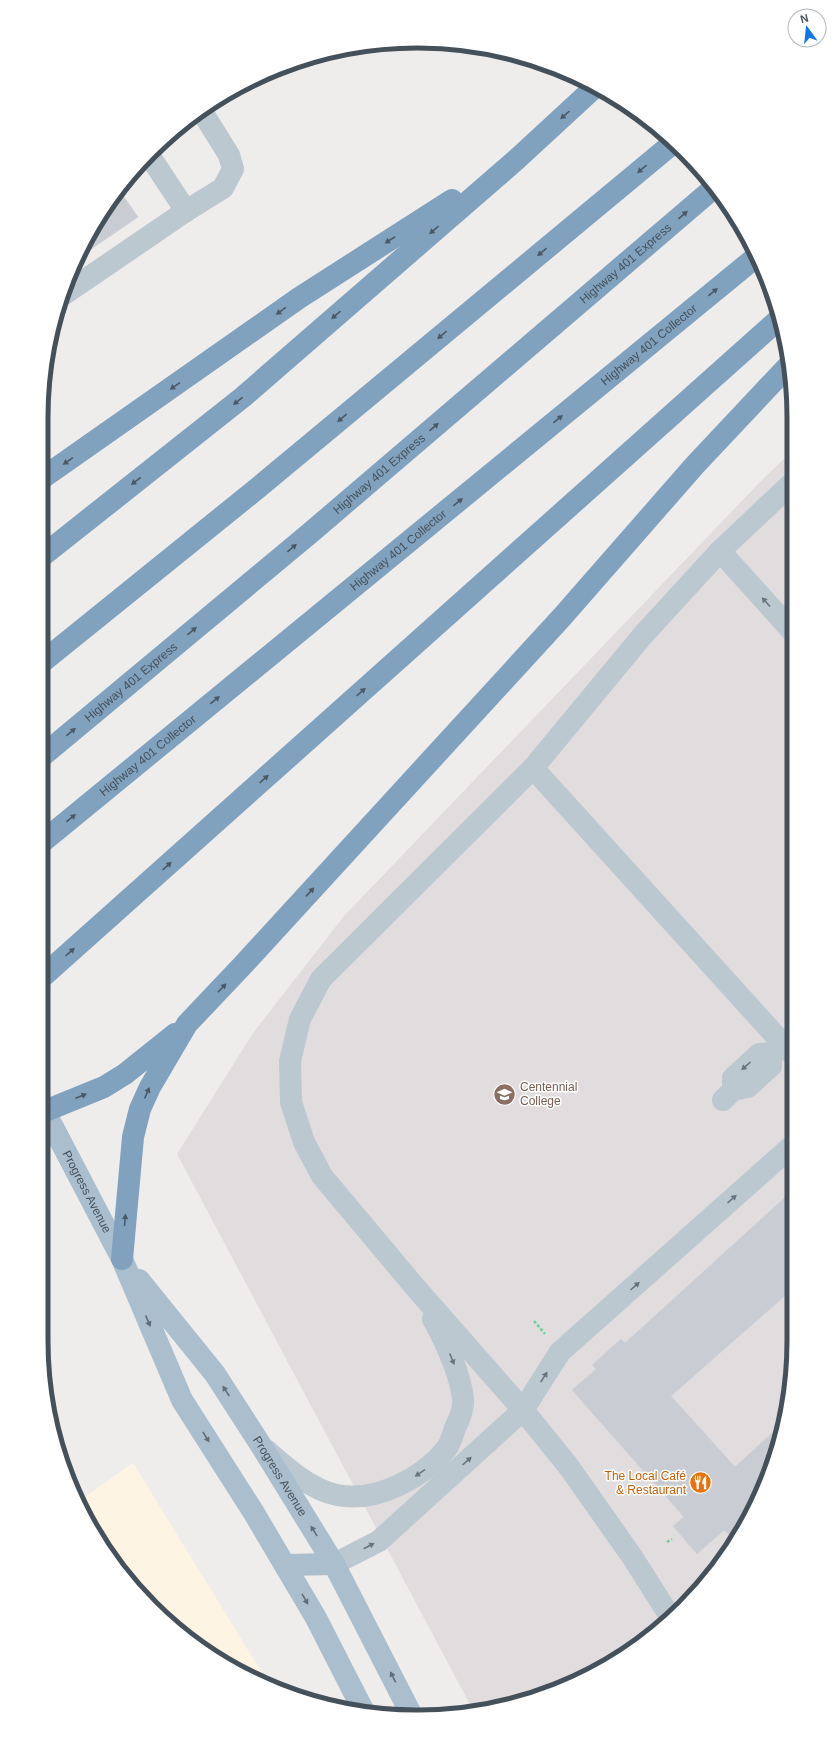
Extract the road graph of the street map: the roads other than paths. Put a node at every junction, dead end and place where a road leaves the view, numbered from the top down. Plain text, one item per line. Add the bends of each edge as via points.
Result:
1 (590, 91) edge
2 (204, 116) edge
3 (669, 147) edge
4 (517, 159) junction
5 (152, 160) edge
6 (710, 191) edge
7 (186, 211) junction
8 (752, 260) edge
9 (71, 289) edge
10 (774, 323) edge
11 (784, 370) edge
12 (48, 474) edge
13 (787, 488) edge
14 (48, 551) edge
15 (720, 551) junction
16 (787, 625) edge
17 (48, 657) edge
18 (48, 751) edge
19 (533, 768) junction
20 (48, 837) edge
21 (48, 972) edge
22 (187, 1024) junction
23 (785, 1047) edge
24 (728, 1095) dead end
25 (48, 1105) edge
26 (48, 1117) edge
27 (787, 1150) edge
28 (122, 1259) junction
29 (415, 1287) junction
30 (523, 1410) junction
31 (262, 1447) junction
32 (334, 1564) junction
33 (285, 1565) junction
34 (667, 1612) edge
35 (361, 1706) edge
36 (409, 1710) edge

1 -> 4 highway
2 - 7 lane via 229,155 233,169 223,188
3 -> 17 highway via 259,487
4 -> 12 highway via 299,298
4 -> 14 highway via 243,397
5 - 7 lane
18 -> 6 highway, Highway 401 Express via 309,534
7 - 9 lane
20 -> 8 highway, Highway 401 Collector
21 -> 10 highway
22 -> 11 highway via 562,617 695,465
13 - 15 lane
16 -> 15 lane
15 - 19 lane via 643,635
19 - 23 lane
19 - 29 lane via 321,979 300,1019 290,1061 291,1102 304,1142 322,1176
25 -> 22 highway via 104,1088
28 -> 22 highway via 133,1137 140,1109
23 - 24 lane via 771,1066 748,1087
26 - 28 main road, Progress Avenue
30 -> 27 lane via 560,1352
31 -> 28 main road, Progress Avenue via 215,1374
28 -> 33 main road, Progress Avenue via 182,1400
29 - 30 lane
29 -> 31 lane via 443,1336 457,1373 463,1400 459,1420 448,1447 424,1471 399,1486 355,1496 336,1495 312,1485
32 -> 30 lane via 379,1541
30 - 34 lane via 569,1467
32 -> 31 main road, Progress Avenue
32 - 33 main road
36 -> 32 main road, Progress Avenue
33 -> 35 main road, Progress Avenue via 316,1618

